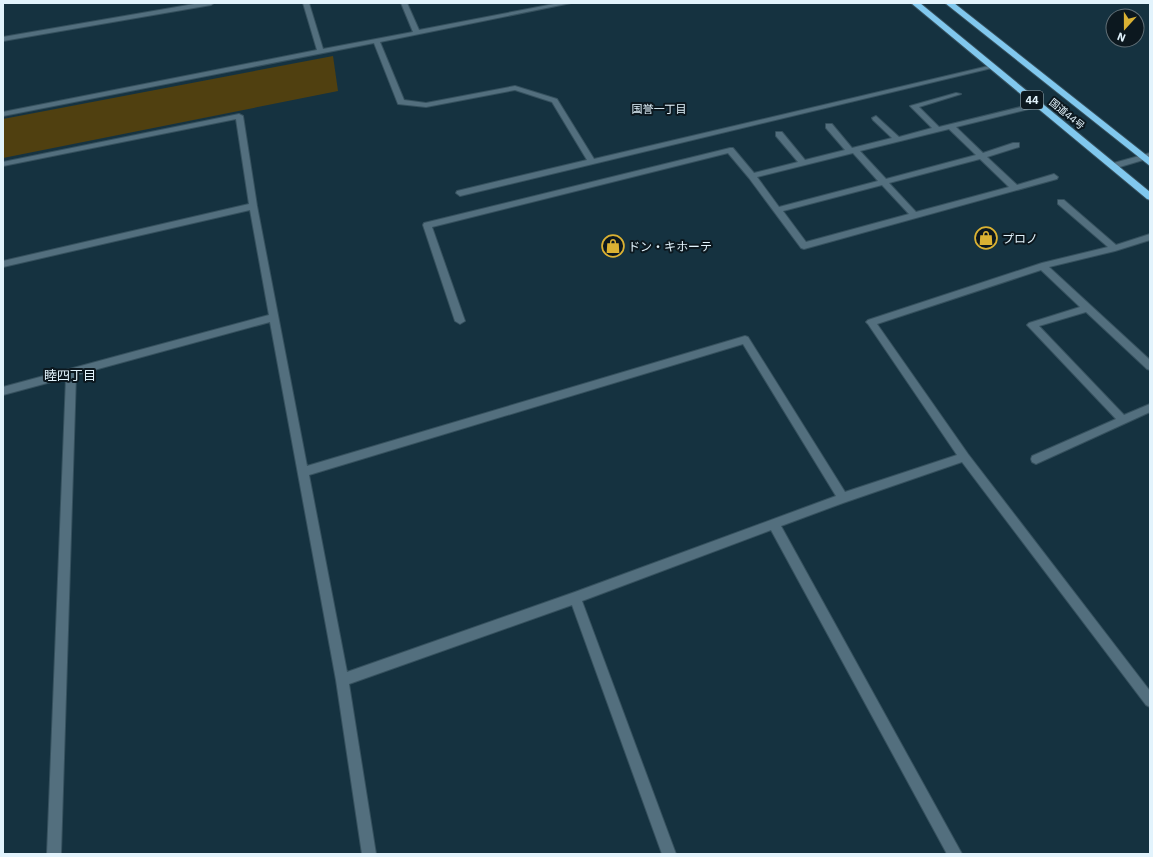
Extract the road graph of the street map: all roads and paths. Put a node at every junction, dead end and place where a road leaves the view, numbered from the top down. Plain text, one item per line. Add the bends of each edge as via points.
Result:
1 (211, 3) edge
2 (306, 3) edge
3 (404, 3) edge
4 (568, 3) edge
5 (915, 3) edge
6 (948, 3) edge
7 (548, 5) edge
8 (416, 32) junction
9 (3, 39) edge
10 (376, 40) junction
11 (320, 51) junction
12 (993, 67) junction
13 (958, 94) dead end
14 (1038, 104) junction
15 (3, 114) edge
16 (876, 118) dead end
17 (829, 126) dead end
18 (951, 126) junction
19 (937, 129) junction
20 (779, 134) dead end
21 (897, 140) junction
22 (1016, 145) dead end
23 (853, 150) junction
24 (982, 156) junction
25 (1146, 156) edge
26 (592, 162) junction
27 (803, 163) junction
28 (1150, 163) edge
29 (3, 164) edge
30 (1113, 166) junction
31 (752, 176) junction
32 (1054, 177) dead end
33 (884, 182) junction
34 (1015, 188) junction
35 (460, 193) dead end
36 (1150, 196) edge
37 (1061, 202) dead end
38 (253, 206) junction
39 (777, 210) junction
40 (915, 216) junction
41 (1150, 237) edge
42 (1115, 248) junction
43 (3, 264) edge
44 (1042, 266) junction
45 (1087, 308) junction
46 (274, 317) junction
47 (460, 321) dead end
48 (1150, 366) edge
49 (71, 374) junction
50 (3, 391) edge
51 (1150, 408) edge
52 (1122, 420) junction
53 (964, 457) junction
54 (1036, 459) dead end
55 (302, 472) junction
56 (843, 498) junction
57 (774, 524) junction
58 (574, 598) junction
59 (342, 680) junction
60 (1150, 701) edge
61 (54, 854) edge
62 (369, 854) edge
63 (669, 854) edge
64 (955, 854) edge

1 - 9 street
2 - 11 street
3 - 8 street
4 - 7 street
5 - 12 highway, 国道44号 / 44
6 - 25 highway, 国道44号 / 44
7 - 8 street
8 - 10 street
10 - 11 street
10 - 26 street via 401,102 426,105 515,88 555,101
11 - 15 street
12 - 14 highway, 国道44号 / 44
12 - 26 street
13 - 19 street via 914,106
14 - 18 street
14 - 30 highway, 国道44号 / 44
16 - 21 street
17 - 23 street
18 - 19 street
18 - 24 street
19 - 21 street
20 - 27 street
21 - 23 street
22 - 24 street
23 - 27 street
23 - 33 street
24 - 33 street
24 - 34 street
25 - 28 highway, 国道44号 / 44
25 - 30 street
26 - 35 street
27 - 31 street
29 - 38 street via 239,116
30 - 36 highway, 国道44号 / 44
31 - 39 street
31 - 47 street via 730,150 427,225
32 - 34 street
33 - 39 street
33 - 40 street
34 - 40 street
37 - 42 street
38 - 43 street
38 - 46 street
39 - 40 street via 804,246
41 - 42 street
42 - 44 street
44 - 45 street
44 - 53 street via 871,322
45 - 48 street
45 - 52 street via 1032,325
46 - 49 street
46 - 55 street
49 - 50 street
49 - 61 street
51 - 52 street
52 - 54 street
53 - 56 street
53 - 60 street
55 - 56 street via 745,340
55 - 59 street
56 - 57 street
57 - 58 street
57 - 64 street
58 - 59 street
58 - 63 street
59 - 62 street

